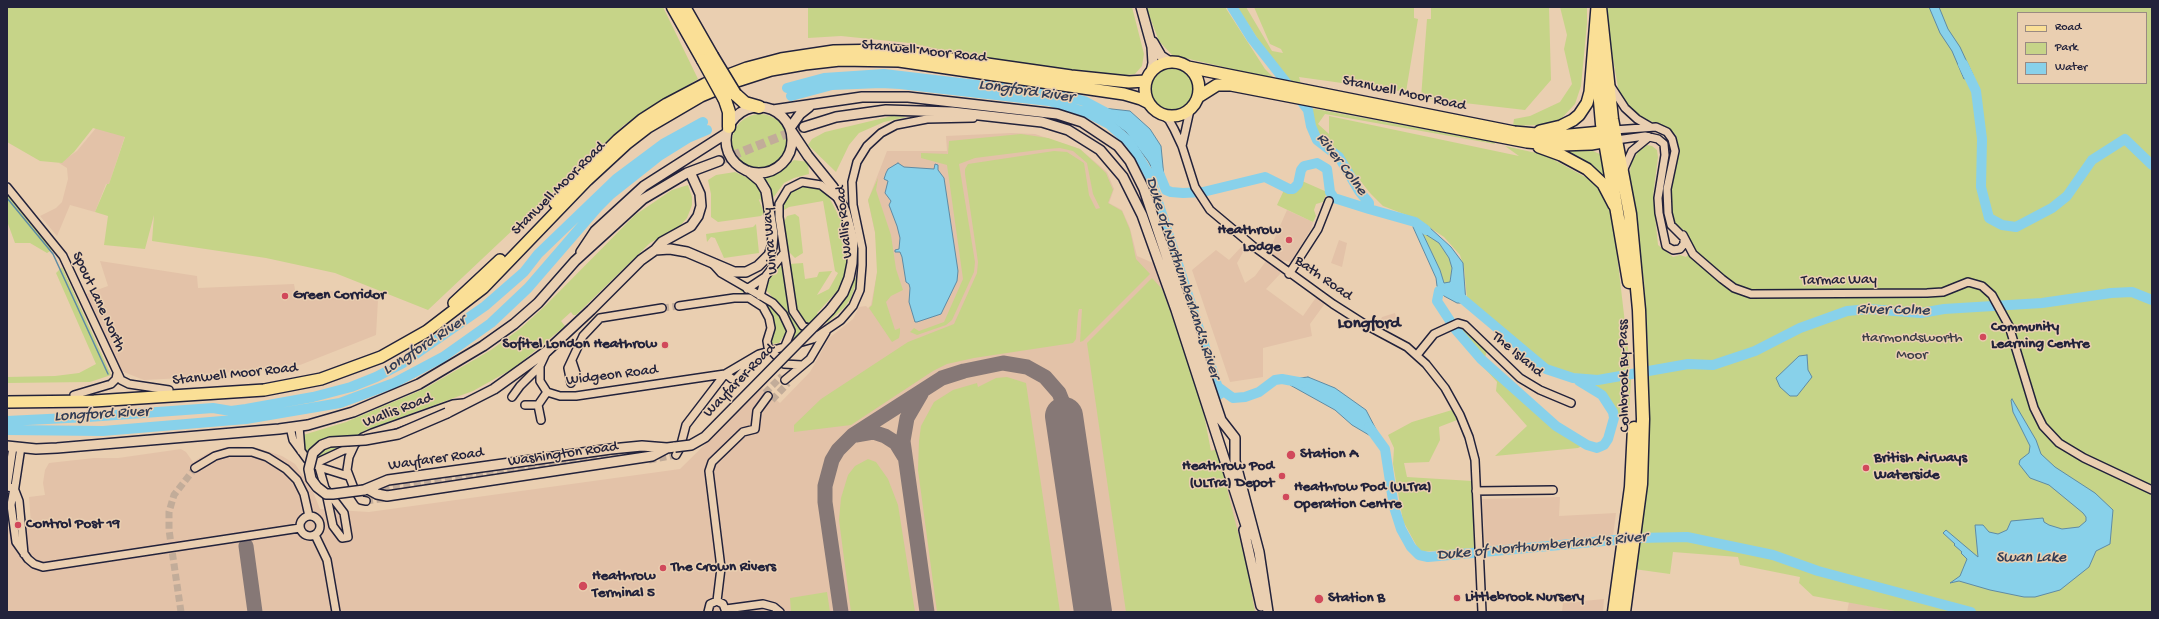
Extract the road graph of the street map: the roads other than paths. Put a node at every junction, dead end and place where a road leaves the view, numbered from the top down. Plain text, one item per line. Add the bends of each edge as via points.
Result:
1 (674, 7) edge
2 (684, 7) edge
3 (1141, 7) edge
4 (1598, 7) edge
5 (1149, 36) junction
6 (1152, 47) junction
7 (707, 58) junction
8 (1170, 62) junction
9 (1188, 67) junction
10 (1609, 78) junction
11 (1144, 79) junction
12 (1298, 93) junction
13 (730, 97) junction
14 (1198, 97) junction
15 (1149, 103) junction
16 (810, 106) junction
17 (758, 107) junction
18 (772, 110) junction
19 (1190, 110) junction
20 (1162, 114) junction
21 (991, 115) junction
22 (1649, 126) junction
23 (804, 127) tunnel mouth
24 (790, 129) junction
25 (728, 130) junction
26 (1610, 136) junction
27 (1649, 137) junction
28 (1528, 138) junction
29 (1182, 146) junction
30 (719, 161) tunnel mouth
31 (748, 171) junction
32 (690, 172) junction
33 (1622, 174) junction
34 (852, 182) junction
35 (7, 186) edge
36 (1329, 200) dead end
37 (840, 201) junction
38 (1618, 214) junction
39 (1676, 231) junction
40 (1683, 236) junction
41 (853, 240) junction
42 (1665, 240) junction
43 (655, 250) junction
44 (1677, 250) junction
45 (784, 253) junction
46 (1693, 254) junction
47 (575, 261) junction
48 (711, 263) junction
49 (786, 264) junction
50 (862, 265) junction
51 (773, 268) junction
52 (1289, 274) junction
53 (765, 277) junction
54 (861, 285) junction
55 (747, 289) junction
56 (760, 296) junction
57 (679, 306) tunnel mouth
58 (662, 308) tunnel mouth
59 (826, 331) junction
60 (1638, 344) junction
61 (785, 346) junction
62 (770, 350) junction
63 (548, 351) junction
64 (759, 354) junction
65 (1417, 355) junction
66 (802, 365) junction
67 (540, 366) junction
68 (117, 374) junction
69 (726, 374) junction
70 (785, 380) tunnel mouth
71 (169, 390) junction
72 (548, 392) junction
73 (7, 395) edge
74 (74, 395) junction
75 (567, 396) junction
76 (512, 397) dead end
77 (768, 397) tunnel mouth
78 (7, 402) edge
79 (469, 402) junction
80 (1571, 403) dead end
81 (525, 405) dead end
82 (538, 405) junction
83 (541, 420) dead end
84 (295, 427) junction
85 (14, 447) edge
86 (673, 449) junction
87 (352, 450) junction
88 (317, 466) junction
89 (195, 468) tunnel mouth
90 (348, 476) junction
91 (352, 484) junction
92 (10, 488) edge
93 (324, 488) junction
94 (365, 490) junction
95 (1553, 490) dead end
96 (2152, 490) edge
97 (1476, 491) junction
98 (366, 501) dead end
99 (1238, 503) junction
100 (340, 509) junction
101 (330, 512) junction
102 (7, 513) edge
103 (309, 516) junction
104 (16, 526) junction
105 (300, 528) junction
106 (315, 535) junction
107 (1256, 538) junction
108 (1629, 538) junction
109 (1256, 552) junction
110 (1262, 566) junction
111 (717, 601) junction
112 (726, 610) edge
113 (1264, 610) edge
114 (336, 612) edge
115 (708, 612) edge
116 (780, 612) edge
117 (1482, 612) edge
118 (1614, 612) edge
119 (1624, 612) edge

1 - 7 highway
2 - 7 highway
3 - 5 street
4 - 10 highway
4 - 26 highway via 1597,58
4 - 28 main road via 1587,103 1579,115 1567,123
5 - 6 street
5 - 8 street via 1161,56
6 - 11 street
6 - 11 street via 1153,63
7 - 13 highway, bridge
8 - 9 main road
8 - 11 main road via 1157,67
9 - 12 main road, Stanwell Moor Road via 1277,84
9 - 14 main road via 1197,78
10 - 22 street via 1619,102 1637,119
10 - 26 highway
11 - 15 main road
11 - 71 main road, Stanwell Moor Road via 1071,76 889,50 812,53 747,68 705,84 667,104 629,130 456,302 395,342 348,363 304,376 257,384
12 - 14 main road, Stanwell Moor Road via 1286,95 1231,85 1217,85
12 - 28 main road, Stanwell Moor Road via 1514,132
13 - 17 highway
13 - 25 highway
14 - 19 main road
15 - 20 main road
15 - 78 main road, Stanwell Moor Road via 1124,94 899,61 840,60 771,70 701,96 648,127 592,175 483,288 428,331 380,357 322,379 264,390 94,402
16 - 18 street
16 - 24 street via 800,114
16 - 107 street via 847,98 896,96 1037,111 1082,122 1118,146 1130,161 1144,189 1221,420 1235,438 1235,461
17 - 18 street
17 - 25 street via 738,115
18 - 24 street via 780,114
19 - 20 main road via 1176,116
19 - 29 street
20 - 29 street, Bath Road via 1169,120
21 - 23 street via 886,110 836,117
21 - 34 street, Wallis Road via 927,119 890,128 873,140 862,154 857,162
21 - 99 street via 1042,122 1068,130 1100,150 1123,177 1142,215 1166,281
22 - 26 street
22 - 39 street via 1667,132 1674,144 1667,196 1669,218
24 - 31 street via 791,150 781,165 765,172
24 - 37 street, Wayfarer Road via 828,180
25 - 31 street via 727,145 731,156 738,165
25 - 47 street via 661,173 629,198 595,231
26 - 27 street
26 - 28 main road, Stanwell Moor Road via 1561,145
26 - 33 highway, Colnbrook By-Pass
26 - 38 highway, Colnbrook By-Pass
27 - 33 street via 1632,151
27 - 42 street via 1662,141 1666,149 1658,198
28 - 38 main road via 1587,169 1603,184
29 - 52 street, Bath Road via 1195,187 1210,210
30 - 32 street
31 - 48 street via 766,191 774,234 772,247 765,261 746,272 729,271
32 - 43 street, Wayfarer Road via 701,199 698,216 691,226 662,242
32 - 47 street via 644,199
33 - 60 highway, Colnbrook By-Pass via 1632,236
34 - 50 street, Wallis Road via 853,204 862,248
34 - 54 street via 866,246 866,273
35 - 68 street, Spout Lane North via 63,256
36 - 52 street via 1321,210 1318,229
37 - 41 street, Wayfarer Road
37 - 45 street, Wirra Way via 821,185 813,182 802,182 788,189 781,198 778,210
38 - 60 highway, Colnbrook By-Pass
39 - 40 street
39 - 42 street via 1670,232
40 - 44 street via 1684,244
40 - 46 street, Tarmac Way
41 - 50 street, Wayfarer Road
41 - 86 street, Wayfarer Road, bridge via 849,278 830,310 705,437 691,446
42 - 44 street via 1668,248
43 - 48 street via 679,250
43 - 63 street, Wayfarer Road via 641,260
44 - 46 street, Tarmac Way
45 - 49 street, Wirra Way
45 - 51 street
46 - 96 street, Tarmac Way via 1734,288 1751,294 1927,293 1943,292 1971,282 1982,286 1992,295 2009,326 2034,408 2043,426 2060,443 2084,458
47 - 84 street via 538,303 514,324 447,369 353,412
48 - 55 street via 721,273
49 - 51 street
49 - 59 street, Wirra Way via 796,317 803,326
50 - 54 street, Wallis Road
51 - 53 street
52 - 65 street, Bath Road
53 - 55 street
53 - 56 street
54 - 59 street, Wallis Road via 853,306 841,320
55 - 56 street
56 - 61 street via 773,304 788,322 791,334
57 - 62 street via 744,296 767,312 770,328 767,344
58 - 75 street via 600,318 583,336 572,361 571,383
59 - 61 street, Wallis Road via 813,339
59 - 66 street via 810,359
60 - 108 highway, Colnbrook By-Pass via 1639,388
61 - 62 street, Wallis Road
62 - 64 street, Wallis Road
62 - 66 street via 784,364
63 - 67 street
63 - 79 street, Wayfarer Road via 517,374
64 - 69 street, Wallis Road
64 - 69 street via 736,379
65 - 80 street, The Island via 1434,334 1454,325 1465,325 1520,378
65 - 97 street, Bath Road via 1445,388 1460,415 1469,437 1474,460
66 - 70 street
67 - 72 street, Widgeon Road via 540,381
67 - 76 street
68 - 71 street, Spout Lane North via 125,383
68 - 74 street, Spout Lane North via 111,384
69 - 75 street, Widgeon Road
69 - 86 street, Wallis Road via 690,420
71 - 74 main road, Stanwell Moor Road
72 - 75 street, Widgeon Road
72 - 82 street
73 - 74 main road, Stanwell Moor Road
77 - 111 street via 756,416 755,429 744,431 712,462 709,471 721,568
79 - 87 street, Wallis Road via 454,404 364,436
79 - 94 street, Wayfarer Road, bridge via 398,434 330,442 313,453 309,469 311,479 326,494
81 - 82 street
82 - 83 street
84 - 85 street via 36,449
84 - 88 street via 301,451
85 - 92 street
86 - 94 street, Wayfarer Road via 642,446 611,449 388,480
86 - 94 street, Washington Road via 652,456 387,496
87 - 88 street via 344,450
87 - 90 street, Wallis Road via 347,465
88 - 90 street
88 - 93 street
89 - 103 street via 208,459 230,452 252,452 267,456 297,480 307,501
90 - 91 street
91 - 94 street
91 - 98 street via 361,500
92 - 104 street
93 - 100 street
93 - 101 street
95 - 97 street
97 - 117 street, Bath Road
99 - 109 street
99 - 113 street
100 - 101 street
100 - 101 street via 344,513 348,537 342,538 334,526
102 - 104 street
103 - 105 street via 301,521
103 - 106 street via 316,518 320,523 320,530
104 - 105 street via 24,554 34,564 43,567
105 - 106 street via 305,535
106 - 114 street via 327,560
107 - 109 street
107 - 110 street
108 - 118 highway, Colnbrook By-Pass
108 - 119 highway, Colnbrook By-Pass
109 - 110 street
109 - 113 street
110 - 113 street
111 - 112 street via 723,604
111 - 115 street via 710,604
112 - 116 street via 763,604

